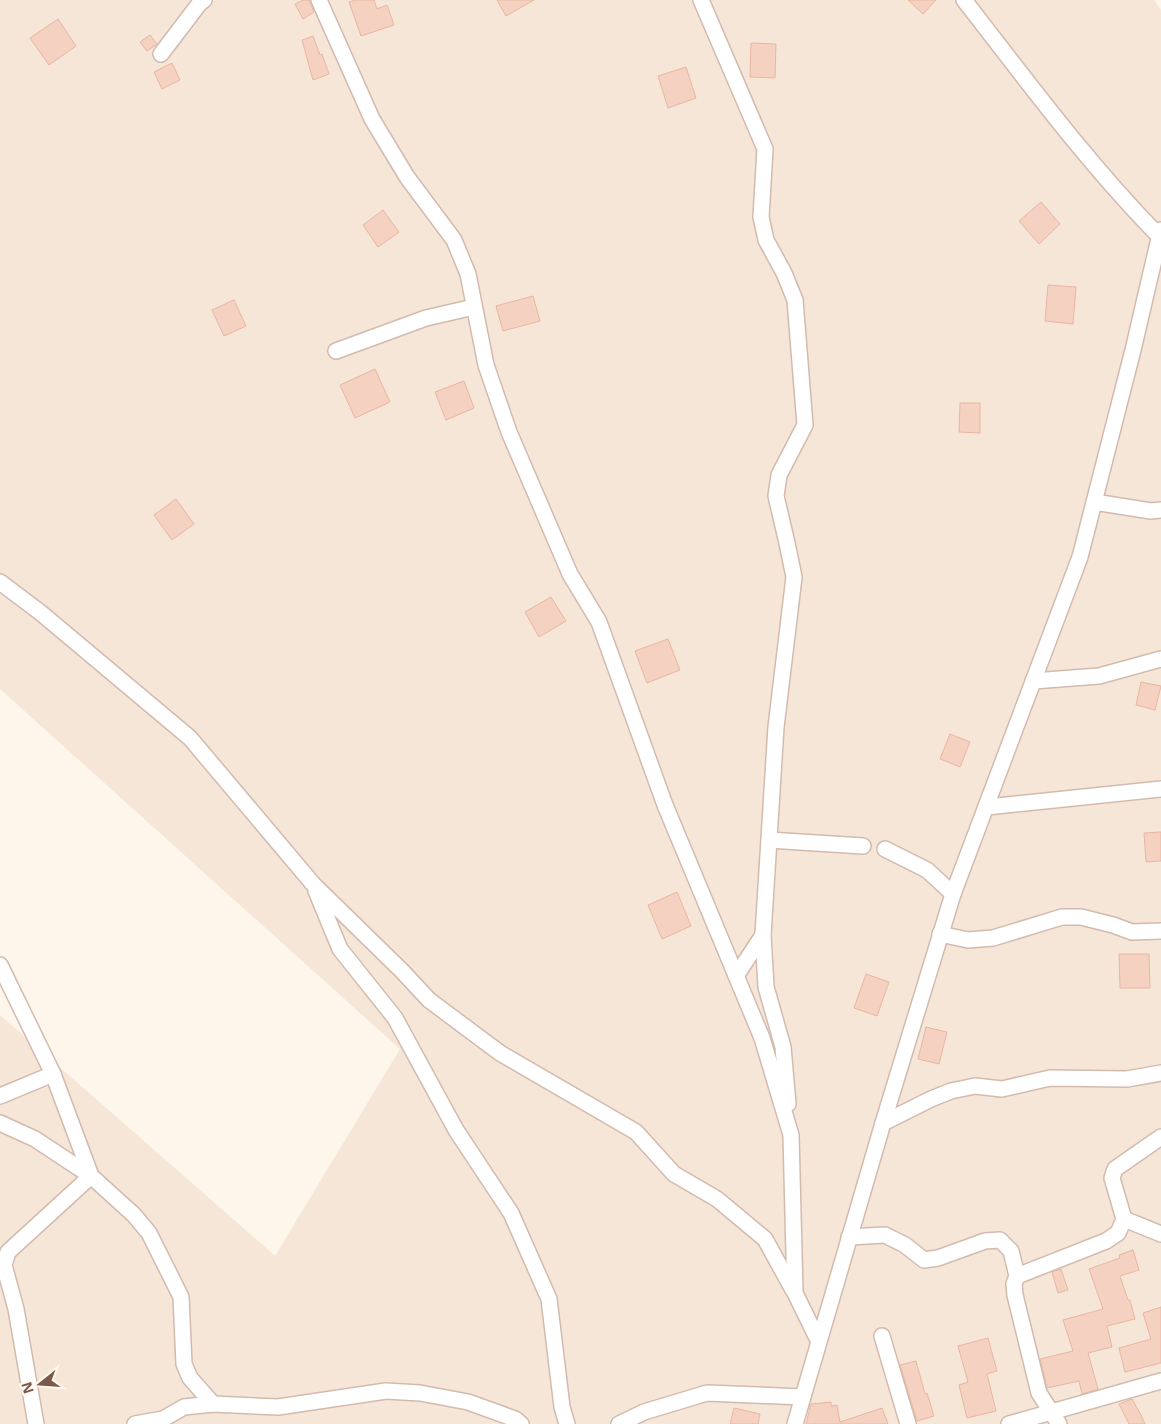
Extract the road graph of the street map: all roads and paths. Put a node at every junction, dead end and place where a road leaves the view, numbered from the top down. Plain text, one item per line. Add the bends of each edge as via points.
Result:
1 (204, 0) edge
2 (319, 0) edge
3 (701, 0) edge
4 (964, 0) edge
5 (161, 54) dead end
6 (1160, 234) edge
7 (474, 307) junction
8 (336, 350) dead end
9 (1094, 502) junction
10 (1161, 510) edge
11 (0, 582) edge
12 (1161, 659) edge
13 (1033, 681) junction
14 (1161, 789) edge
15 (986, 807) junction
16 (769, 840) junction
17 (863, 846) dead end
18 (885, 849) dead end
19 (313, 884) junction
20 (953, 894) junction
21 (1161, 930) edge
22 (940, 934) junction
23 (762, 935) junction
24 (0, 964) edge
25 (736, 976) junction
26 (1161, 1073) edge
27 (53, 1074) junction
28 (0, 1096) edge
29 (0, 1123) edge
30 (883, 1123) junction
31 (791, 1135) junction
32 (1161, 1138) edge
33 (91, 1176) junction
34 (1124, 1220) junction
35 (1161, 1234) edge
36 (849, 1237) junction
37 (1017, 1276) junction
38 (795, 1293) junction
39 (882, 1336) dead end
40 (818, 1340) junction
41 (1161, 1380) edge
42 (803, 1397) junction
43 (212, 1404) junction
44 (1055, 1418) edge
45 (162, 1421) edge
46 (36, 1424) edge
47 (135, 1424) edge
48 (521, 1424) edge
49 (567, 1424) edge
50 (619, 1424) edge
51 (795, 1424) edge
52 (908, 1424) edge
53 (1009, 1424) edge

1 - 5 street
2 - 7 street via 372,119 407,177 454,240 468,274
3 - 16 street via 765,149 761,217 766,240 795,300 805,425 779,475 776,496 794,578 776,727
4 - 6 street via 1136,213
6 - 9 street
7 - 8 street via 426,318
7 - 25 street via 486,365 509,432 570,574 599,622 665,805
9 - 10 street
9 - 13 street via 1080,557
11 - 19 street via 41,612 190,738
12 - 13 street via 1099,676
13 - 15 street
14 - 15 street
15 - 20 street
16 - 17 street
16 - 23 street
18 - 20 street via 927,870
19 - 38 street via 429,1000 500,1053 636,1132 674,1174 717,1199 766,1238
19 - 49 street via 340,948 395,1018 456,1130 510,1213 549,1299
20 - 22 street
21 - 22 street via 1132,932 1081,917 1062,917 993,938 968,940
22 - 30 street
23 - 25 street
23 - 31 street via 766,987 783,1048
24 - 27 street
25 - 31 street via 762,1038
26 - 30 street via 1127,1079 1050,1078 1002,1089 975,1086 931,1099
27 - 28 street
27 - 33 street
29 - 33 street via 35,1139
30 - 36 street
31 - 38 street
32 - 34 street via 1115,1169 1112,1178
33 - 43 street via 149,1233 181,1297 184,1364 190,1378
33 - 46 street via 8,1252 4,1265 16,1309
34 - 35 street
34 - 37 street via 1118,1233 1106,1241
36 - 37 street via 885,1235 924,1260 985,1241 1000,1240 1010,1251
36 - 40 street
37 - 44 street via 1015,1295 1039,1392
38 - 40 street
39 - 52 street
40 - 42 street
41 - 44 street
42 - 50 street via 707,1393 644,1412
42 - 51 street
43 - 45 street via 184,1406
43 - 48 street via 278,1407 386,1391 420,1393 468,1402
44 - 53 street
45 - 47 street

